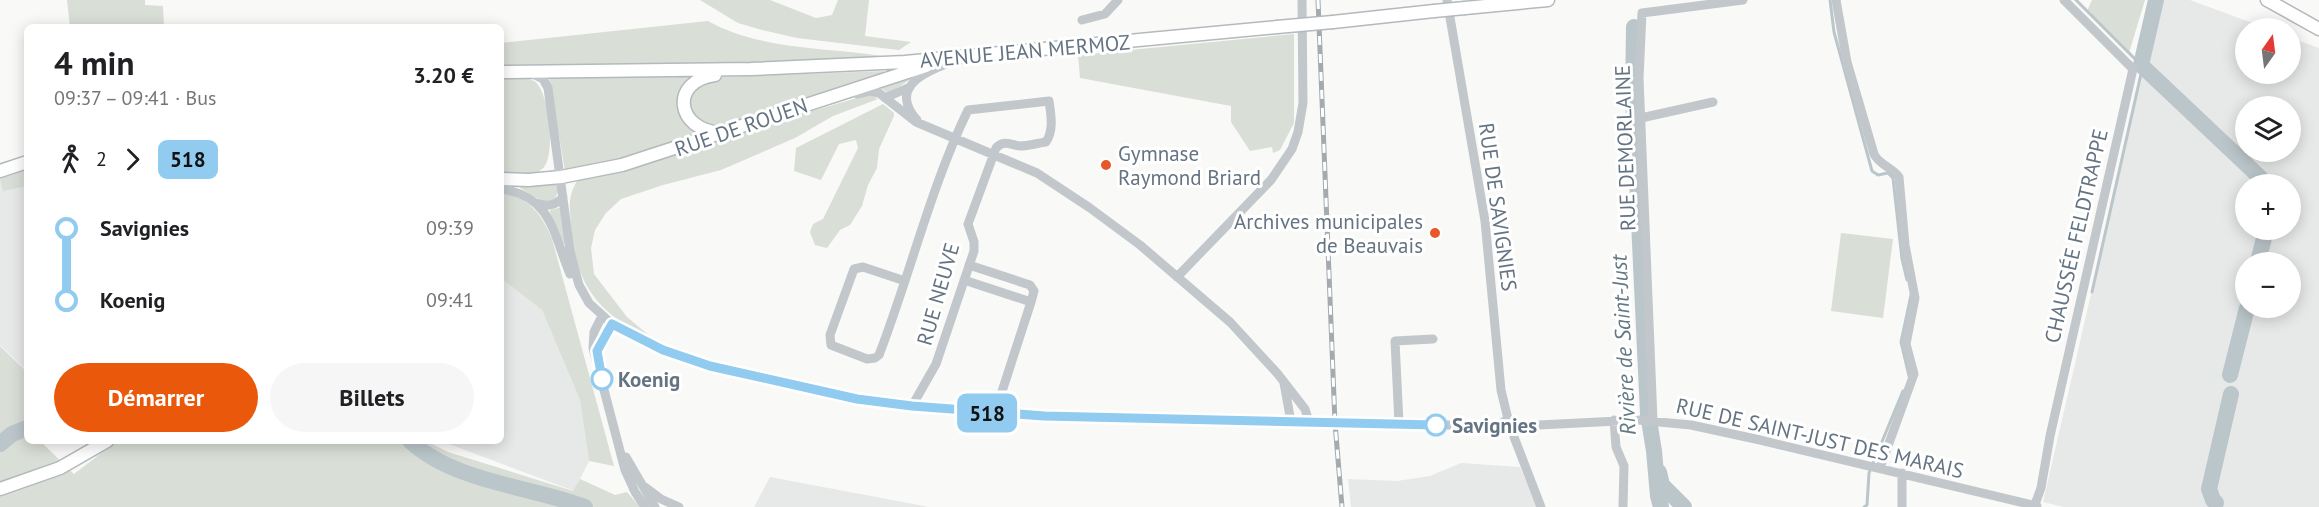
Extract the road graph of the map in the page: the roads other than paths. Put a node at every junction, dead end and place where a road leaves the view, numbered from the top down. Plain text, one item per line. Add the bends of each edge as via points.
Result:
1 (1118, 0) edge
2 (1302, 0) edge
3 (1447, 0) edge
4 (1548, 0) edge
5 (1743, 0) edge
6 (1836, 0) edge
7 (2064, 0) edge
8 (2267, 0) edge
9 (2279, 0) edge
10 (1082, 20) dead end
11 (2319, 21) edge
12 (2319, 29) edge
13 (978, 56) junction
14 (959, 60) junction
15 (751, 69) junction
16 (522, 71) junction
17 (504, 72) edge
18 (910, 87) junction
19 (885, 98) junction
20 (822, 99) junction
21 (1713, 102) dead end
22 (1641, 118) junction
23 (923, 125) junction
24 (723, 133) junction
25 (955, 139) junction
26 (24, 154) edge
27 (993, 155) junction
28 (0, 162) edge
29 (24, 163) edge
30 (0, 171) edge
31 (561, 177) junction
32 (504, 180) edge
33 (504, 190) edge
34 (563, 197) junction
35 (536, 203) junction
36 (969, 265) junction
37 (1177, 277) junction
38 (964, 280) junction
39 (905, 282) junction
40 (585, 298) junction
41 (1031, 303) junction
42 (602, 316) junction
43 (612, 324) junction
44 (1433, 339) dead end
45 (597, 361) junction
46 (1282, 380) junction
47 (912, 406) junction
48 (995, 413) junction
49 (1508, 419) junction
50 (1614, 420) junction
51 (1649, 420) junction
52 (1291, 422) junction
53 (1309, 423) junction
54 (1399, 424) junction
55 (1501, 426) junction
56 (1519, 426) junction
57 (616, 433) junction
58 (1514, 437) junction
59 (102, 444) edge
60 (1880, 468) junction
61 (1902, 473) junction
62 (639, 481) junction
63 (0, 489) edge
64 (645, 507) edge
65 (655, 507) edge
66 (679, 507) edge
67 (1541, 507) edge
68 (1623, 507) edge
69 (1902, 507) edge
70 (2036, 507) edge

1 - 10 street via 1105,14
2 - 37 street via 1303,103 1292,149 1271,180
3 - 49 street, RUE DE SAVIGNIES via 1485,221 1501,394
4 - 13 main road, AVENUE JEAN MERMOZ, bridge
5 - 22 street, RUE DEMORLAINE via 1642,13
6 - 60 street via 1847,62 1874,154 1899,177 1905,245 1915,297 1906,344 1914,378
7 - 70 street, CHAUSSÉE FELDTRAPPE via 2133,69
8 - 12 main road
9 - 11 main road
13 - 14 main road, RUE DE ROUEN
13 - 15 main road, AVENUE JEAN MERMOZ
14 - 18 street via 922,74
14 - 20 main road, RUE DE ROUEN via 904,72
15 - 16 main road, AVENUE JEAN MERMOZ
15 - 24 main road via 703,77 686,93 684,109 692,123
16 - 17 main road, AVENUE JEAN MERMOZ
16 - 31 street via 540,77 548,88
18 - 19 street
18 - 23 street via 909,106
19 - 20 street via 870,91
19 - 23 street
20 - 24 main road, RUE DE ROUEN
21 - 22 street
22 - 51 street, RUE DEMORLAINE via 1651,360
23 - 25 street
24 - 31 main road, RUE DE ROUEN via 622,165
25 - 27 street
25 - 27 street via 970,109 1049,101 1052,125 1046,142 999,144
25 - 39 street
26 - 28 main road
27 - 36 street, RUE NEUVE via 968,224 974,246
27 - 37 street via 1052,182 1131,238
29 - 30 main road
31 - 32 main road, RUE DE ROUEN
31 - 34 street
33 - 35 street via 520,193
34 - 35 street via 552,205
34 - 40 street via 573,270
35 - 40 street via 550,219 572,279
36 - 38 street, RUE NEUVE
36 - 41 street via 1030,285 1034,291
37 - 46 street via 1235,328
38 - 41 street
38 - 47 street, RUE NEUVE via 936,364
39 - 39 street via 864,267 854,269 830,335 831,345 867,359 877,357
40 - 42 street
41 - 48 street
42 - 43 street
42 - 45 street via 593,339
43 - 45 street via 598,345
43 - 47 street via 663,350 710,366 857,399
44 - 54 street via 1395,341
45 - 57 street
46 - 52 street
46 - 53 street via 1305,409
47 - 48 street
48 - 52 street
49 - 55 street
49 - 56 street
50 - 51 street, RUE DE SAINT-JUST DES MARAIS
50 - 56 street, RUE DE SAINT-JUST DES MARAIS
50 - 68 street via 1616,447 1624,466
51 - 60 street, RUE DE SAINT-JUST DES MARAIS via 1728,432
52 - 53 street
53 - 54 street
54 - 55 street
55 - 58 street via 1504,436
56 - 58 street
57 - 62 street
57 - 64 street via 629,479
58 - 67 street
59 - 63 main road via 69,464
60 - 61 street, RUE DE SAINT-JUST DES MARAIS
61 - 69 street
61 - 70 street, RUE DE SAINT-JUST DES MARAIS
62 - 65 street
62 - 66 street

